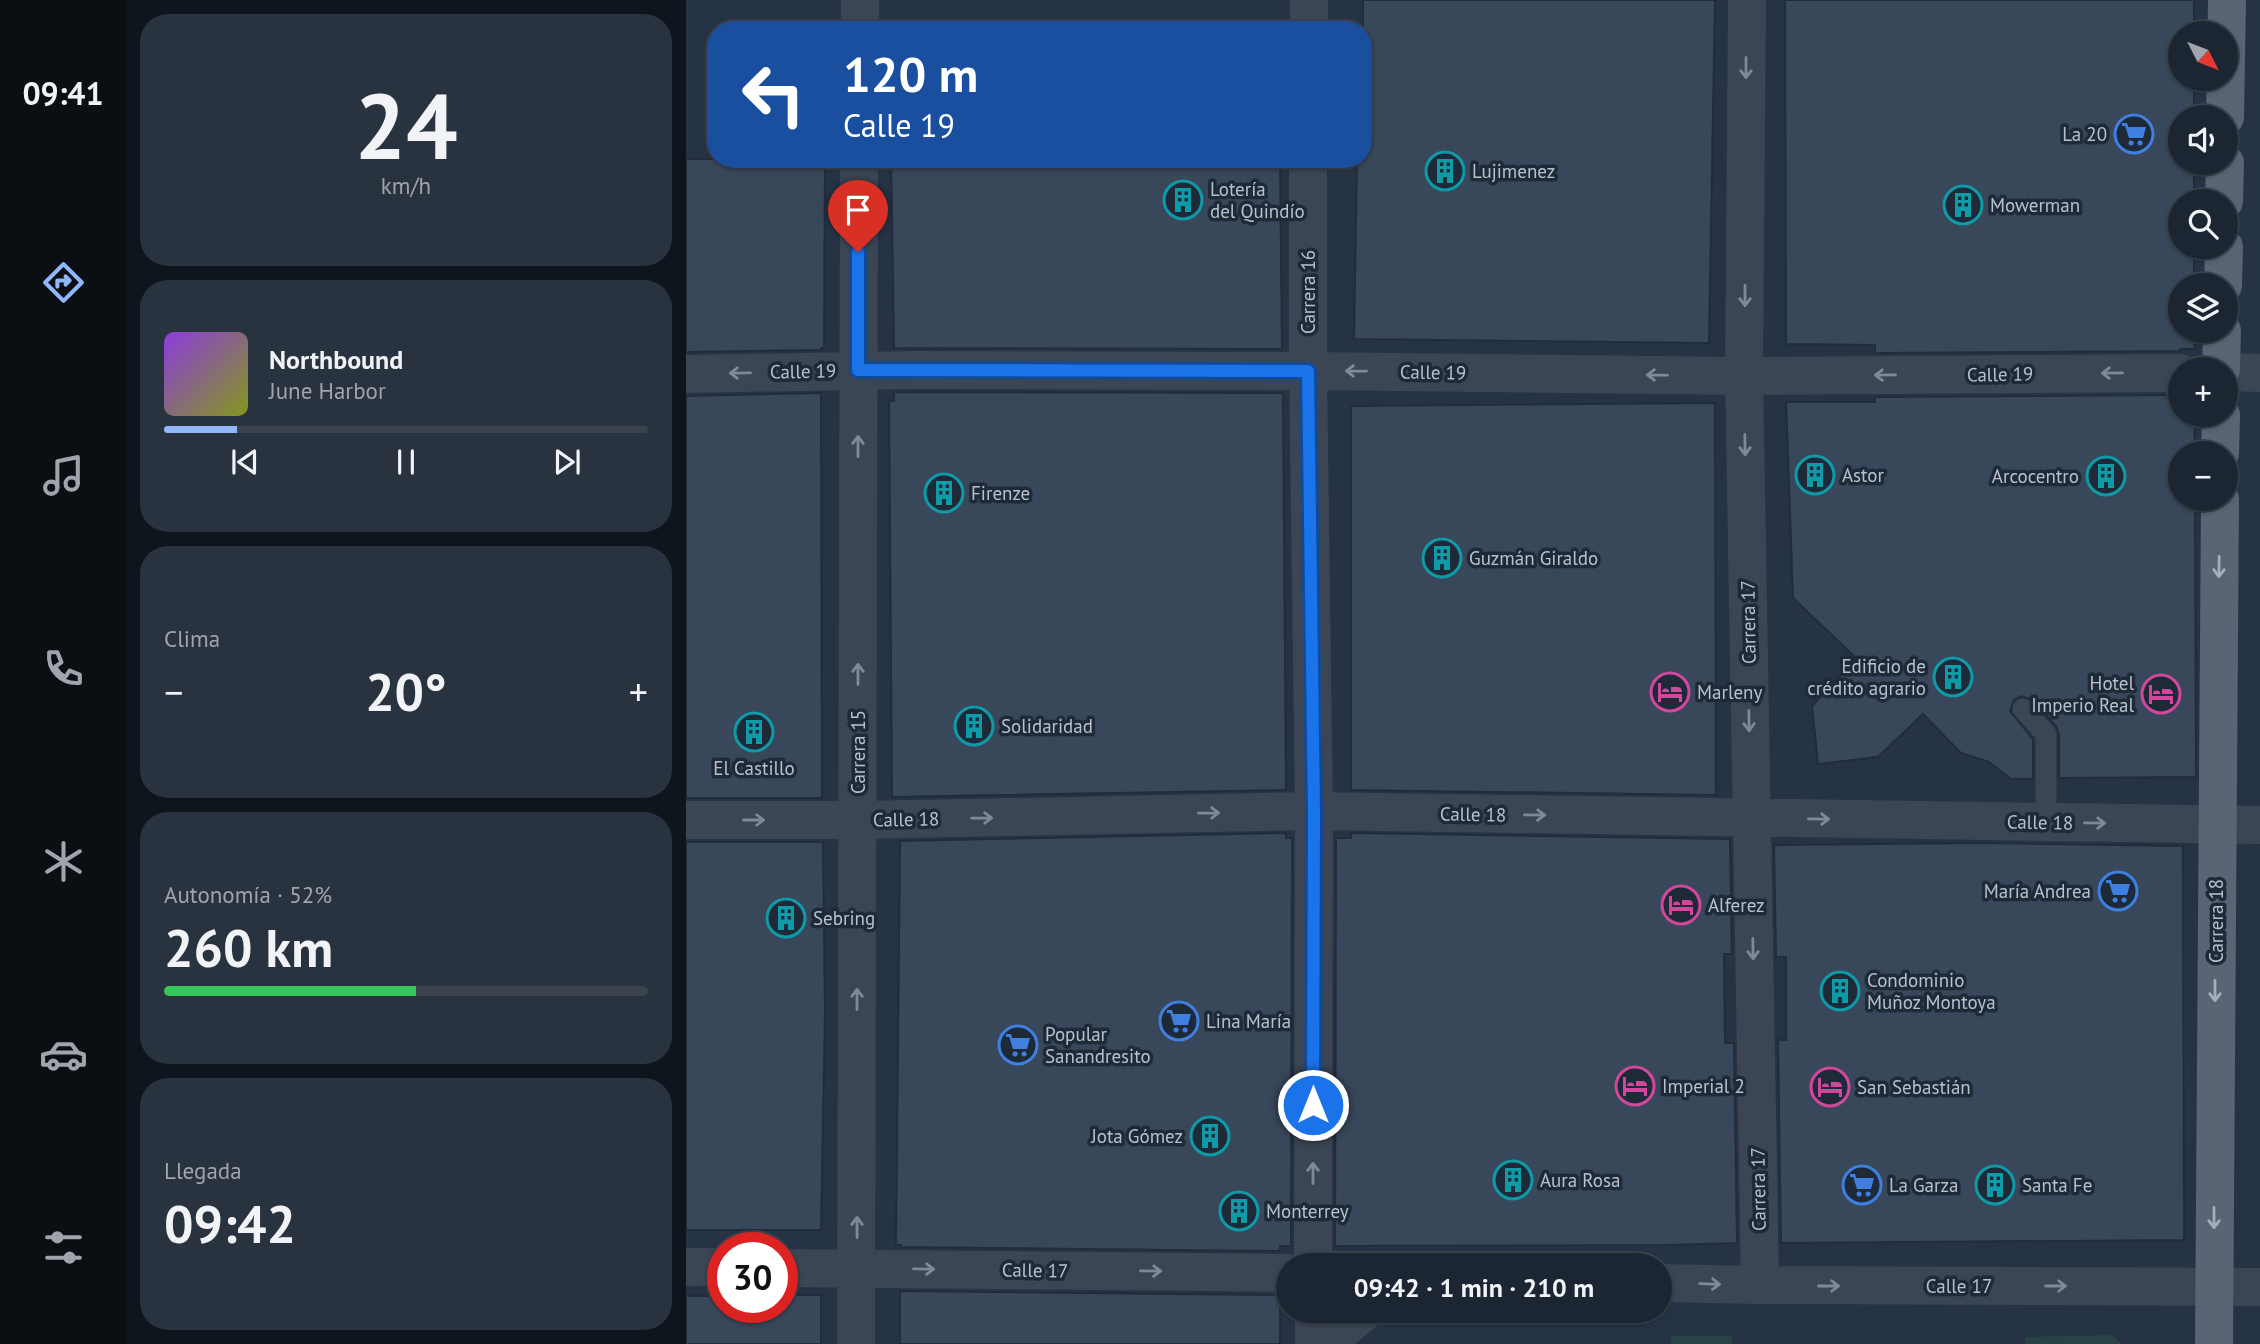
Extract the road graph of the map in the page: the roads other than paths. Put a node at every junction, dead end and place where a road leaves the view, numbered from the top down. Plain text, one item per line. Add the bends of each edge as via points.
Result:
1 (860, 0) edge
2 (1309, 0) edge
3 (1747, 0) edge
4 (2227, 0) edge
5 (860, 21) edge
6 (1309, 21) edge
7 (2225, 105) edge
8 (859, 168) edge
9 (1308, 168) edge
10 (858, 370) junction
11 (1308, 371) junction
12 (2238, 372) edge
13 (2168, 373) edge
14 (2260, 373) edge
15 (686, 374) edge
16 (1744, 376) junction
17 (2220, 511) edge
18 (2024, 709) dead end
19 (1314, 811) junction
20 (1751, 818) junction
21 (686, 820) edge
22 (858, 820) junction
23 (2046, 822) junction
24 (2216, 824) junction
25 (2260, 825) edge
26 (1313, 1253) edge
27 (686, 1267) edge
28 (707, 1267) edge
29 (798, 1268) edge
30 (856, 1268) junction
31 (1276, 1273) edge
32 (1672, 1283) edge
33 (1760, 1285) junction
34 (2213, 1287) junction
35 (2260, 1287) edge
36 (1314, 1323) edge
37 (1350, 1323) edge
38 (856, 1344) edge
39 (1314, 1344) edge
40 (1325, 1344) edge
41 (2214, 1344) edge

1 - 5 street
2 - 6 street
3 -> 16 street, Carrera 17
4 - 7 main road
8 - 10 street, Carrera 15
9 - 11 street, Carrera 16
10 - 11 street, Calle 19
10 -> 15 street, Calle 19
22 -> 10 street, Carrera 15
16 -> 11 street, Calle 19
11 - 19 street, Carrera 16
12 - 14 street
13 -> 16 street, Calle 19
16 -> 20 street, Carrera 17
17 -> 24 main road, Carrera 18
18 - 23 lane via 2046,733
19 -> 20 street, Calle 18
22 -> 19 street, Calle 18
26 -> 19 street, Carrera 16
20 -> 23 street, Calle 18
20 -> 33 street, Carrera 17
21 -> 22 street, Calle 18
30 -> 22 street, Carrera 15
23 -> 24 street, Calle 18
24 - 25 street, Calle 18
24 -> 34 main road, Carrera 18
27 - 28 street
29 - 30 street, Calle 17
30 -> 31 street, Calle 17
30 - 38 street, Carrera 15
32 -> 33 street, Calle 17
33 -> 34 street, Calle 17
34 - 35 street, Calle 17
34 - 41 main road, Carrera 18
36 - 39 street
37 - 40 street

